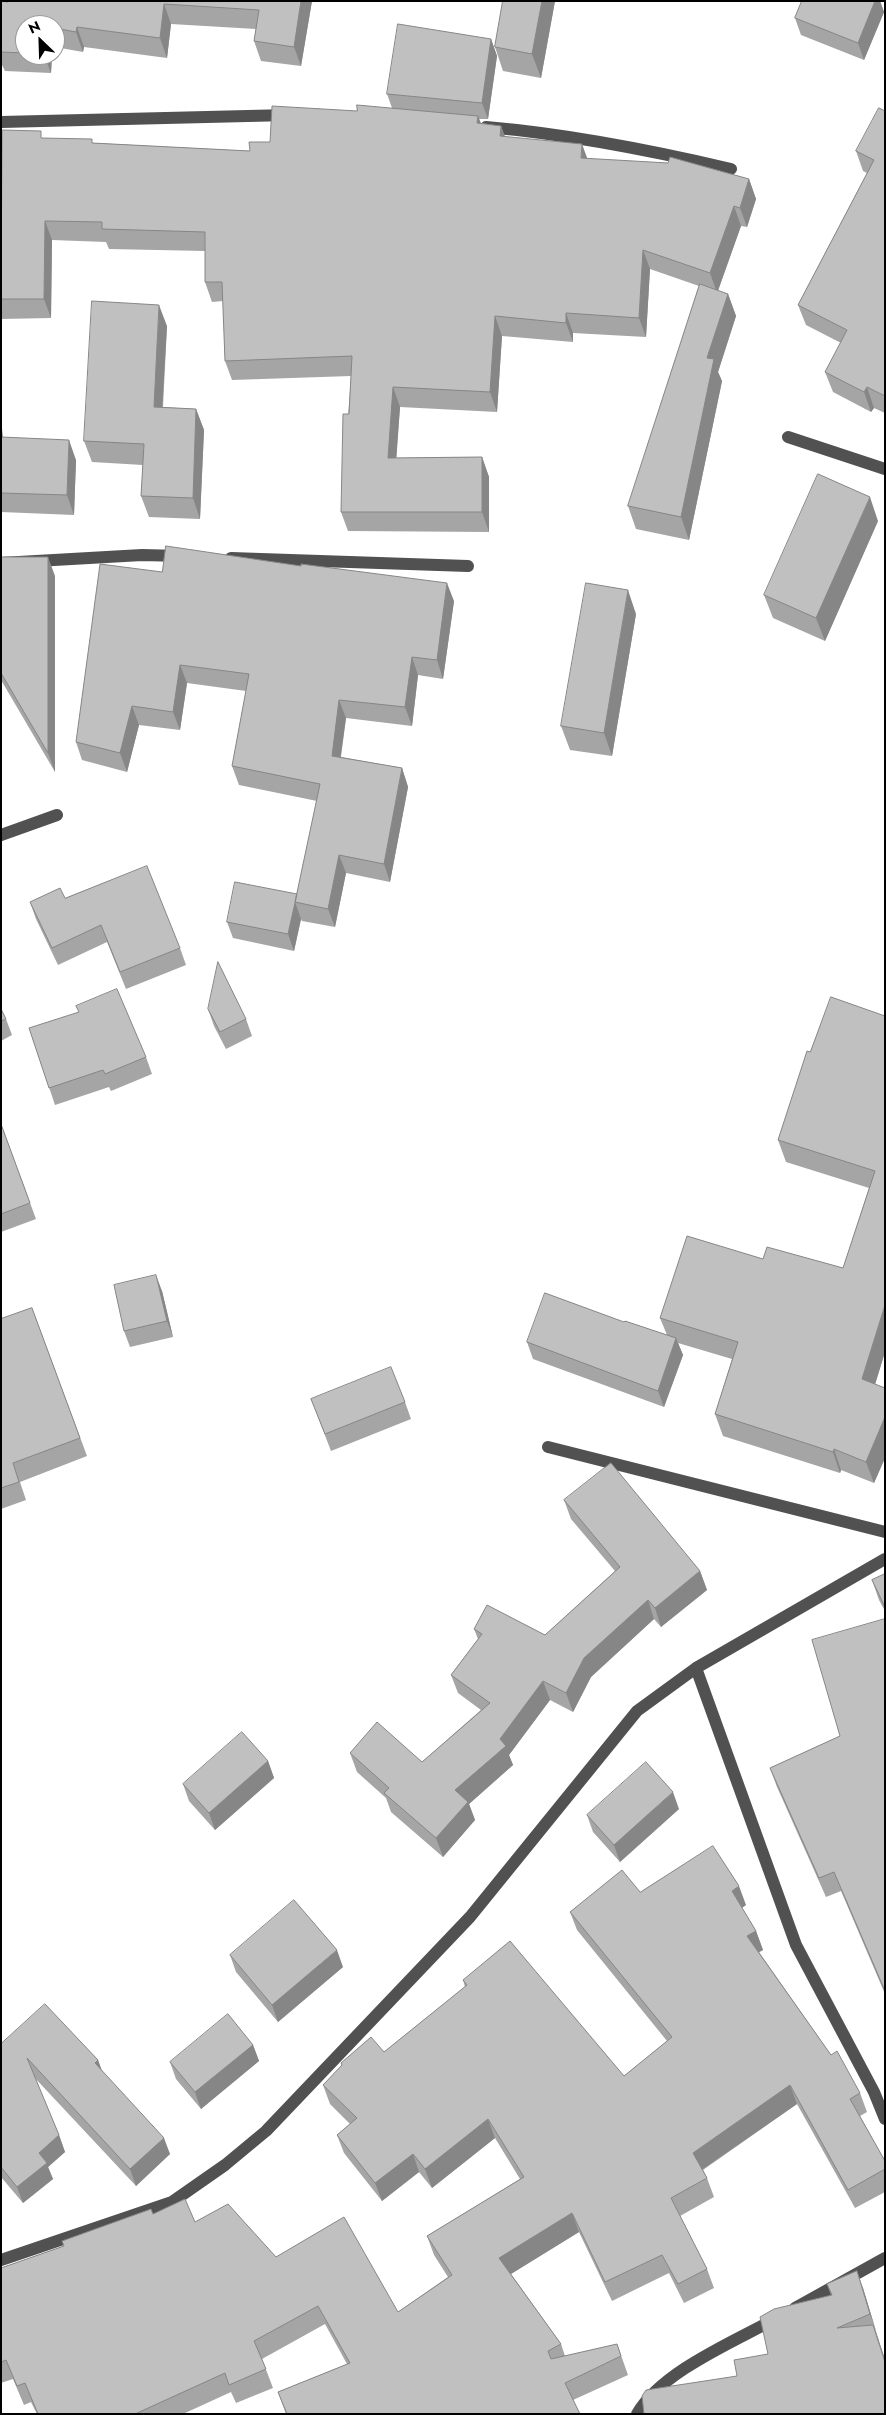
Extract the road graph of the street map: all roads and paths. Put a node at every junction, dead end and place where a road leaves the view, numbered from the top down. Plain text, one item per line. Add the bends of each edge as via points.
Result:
1 (299, 115) edge
2 (1, 122) edge
3 (472, 126) edge
4 (731, 169) dead end
5 (788, 437) dead end
6 (885, 468) edge
7 (192, 556) edge
8 (221, 557) edge
9 (1, 562) edge
10 (468, 566) dead end
11 (57, 815) dead end
12 (1, 835) edge
13 (548, 1447) dead end
14 (885, 1532) edge
15 (885, 1559) edge
16 (696, 1668) junction
17 (885, 2119) edge
18 (885, 2258) edge
19 (1, 2260) edge
20 (637, 2414) edge

1 - 2 street
3 - 4 street via 549,133 670,154
5 - 6 street
7 - 9 street via 142,555
8 - 10 street
11 - 12 street
13 - 14 street
15 - 16 street
16 - 17 street via 796,1945 874,2092
16 - 19 street via 637,1711 470,1917 266,2131 172,2202
18 - 20 street via 672,2376 652,2393

